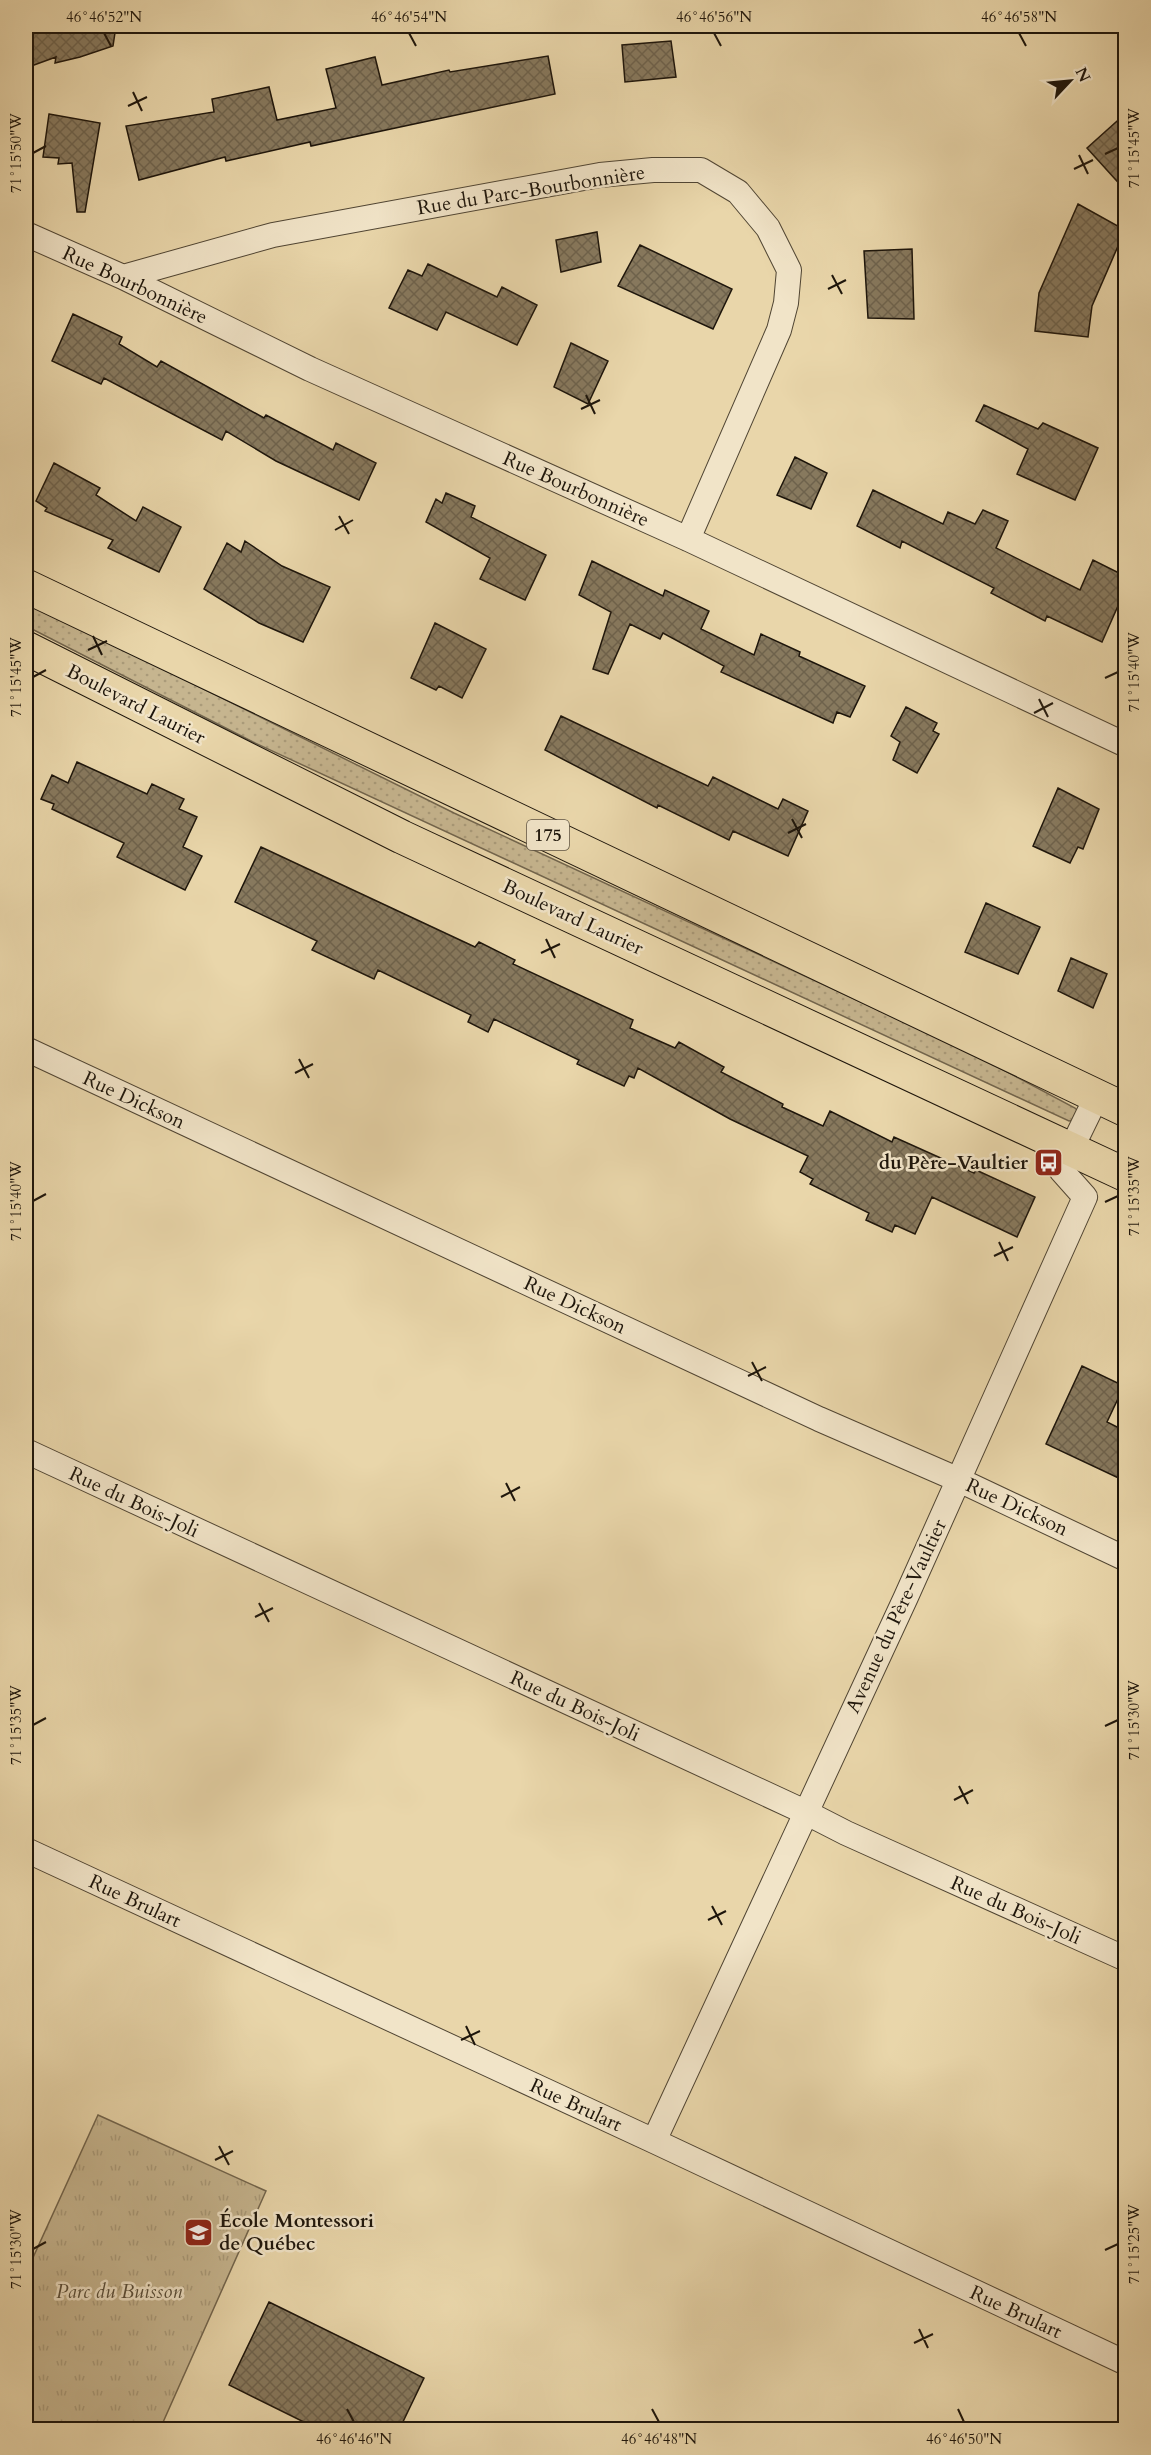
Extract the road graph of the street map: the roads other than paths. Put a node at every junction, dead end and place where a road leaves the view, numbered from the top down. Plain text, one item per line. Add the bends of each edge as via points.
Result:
1 (26, 234) edge
2 (123, 277) junction
3 (688, 539) junction
4 (26, 586) edge
5 (26, 648) edge
6 (1125, 746) edge
7 (26, 1049) edge
8 (1111, 1103) edge
9 (1071, 1150) junction
10 (1125, 1175) edge
11 (26, 1451) edge
12 (959, 1480) junction
13 (1125, 1559) edge
14 (805, 1812) junction
15 (26, 1850) edge
16 (1125, 1959) edge
17 (654, 2141) junction
18 (1125, 2363) edge

1 - 2 street, Rue Bourbonnière
2 - 3 street, Rue Bourbonnière via 310,369
2 - 3 street, Rue du Parc-Bourbonnière via 273,235 600,175 701,170 738,192 768,228 789,270 778,330
3 - 6 street, Rue Bourbonnière
4 - 8 main road, 175
5 - 9 main road, Boulevard Laurier via 402,837
7 - 12 street, Rue Dickson via 819,1419
8 - 9 street, Avenue du Père-Vaultier
9 - 10 main road, Boulevard Laurier
9 - 12 street, Avenue du Père-Vaultier via 1061,1170 1085,1197
11 - 14 street, Rue du Bois-Joli
12 - 13 street, Rue Dickson
12 - 14 street, Avenue du Père-Vaultier
14 - 16 street, Rue du Bois-Joli
14 - 17 street, Avenue du Père-Vaultier
15 - 17 street, Rue Brulart
17 - 18 street, Rue Brulart

